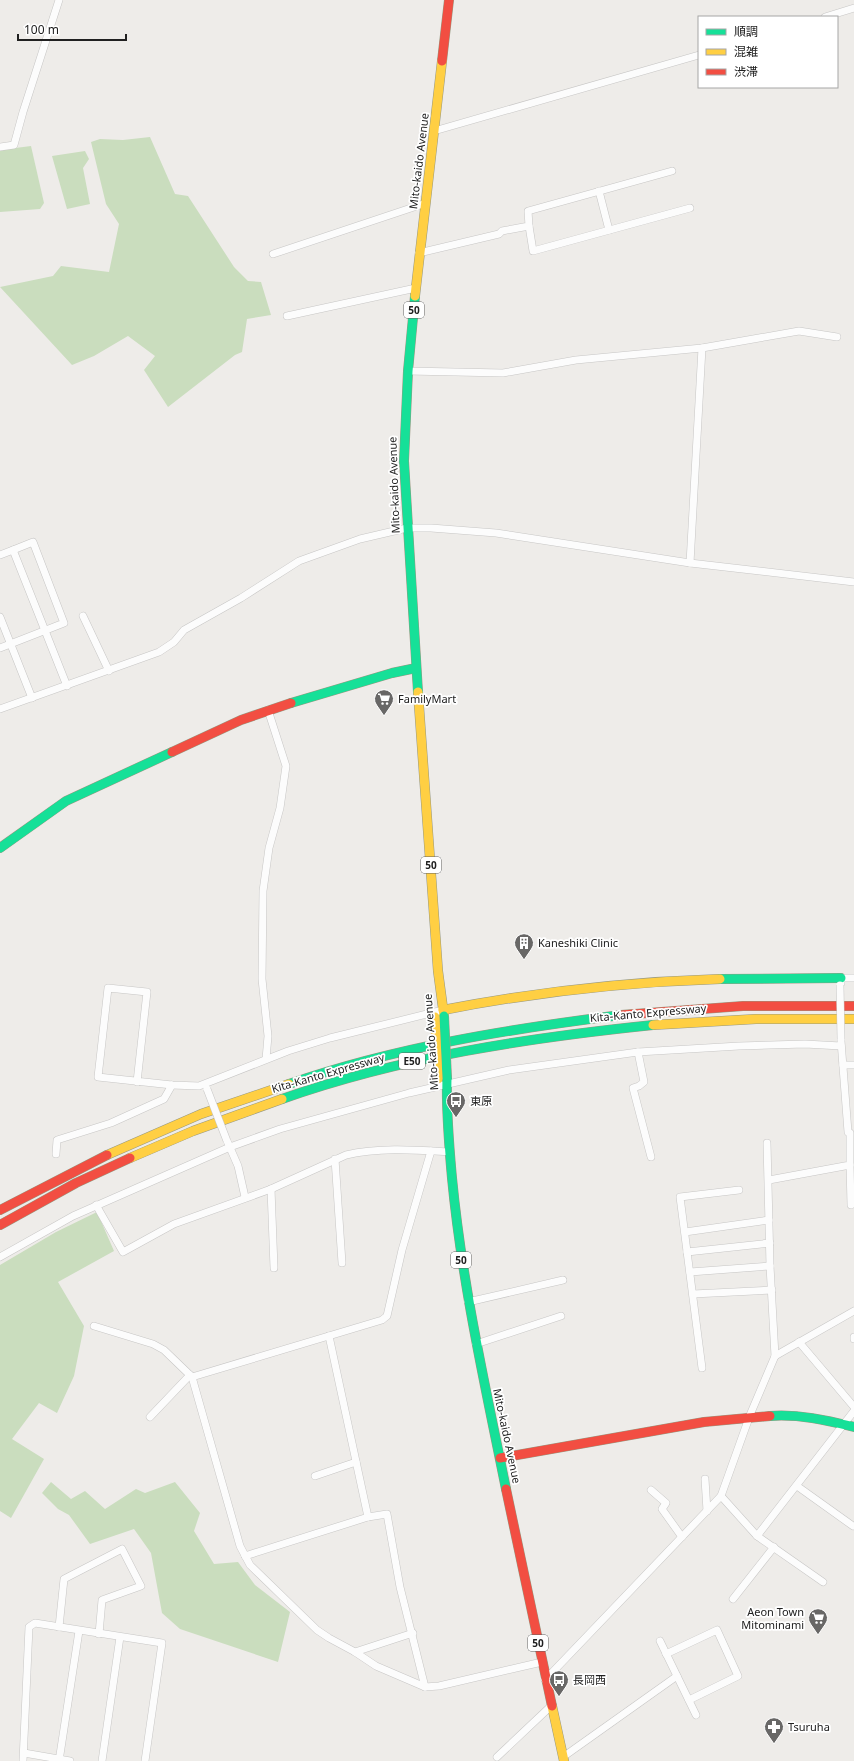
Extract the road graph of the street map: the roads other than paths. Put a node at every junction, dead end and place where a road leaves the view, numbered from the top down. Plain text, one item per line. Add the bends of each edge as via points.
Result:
1 (60, 0) edge
2 (449, 0) edge
3 (854, 8) edge
4 (828, 16) edge
5 (698, 55) edge
6 (434, 131) junction
7 (0, 148) edge
8 (672, 171) dead end
9 (599, 191) junction
10 (426, 203) junction
11 (690, 208) dead end
12 (529, 226) junction
13 (609, 230) junction
14 (419, 253) junction
15 (273, 254) dead end
16 (416, 288) junction
17 (287, 316) dead end
18 (838, 337) dead end
19 (702, 348) junction
20 (408, 371) junction
21 (407, 528) junction
22 (13, 550) junction
23 (0, 555) edge
24 (690, 564) junction
25 (854, 582) edge
26 (83, 616) dead end
27 (0, 617) edge
28 (46, 631) junction
29 (11, 644) junction
30 (0, 648) edge
31 (416, 668) junction
32 (108, 671) junction
33 (67, 686) junction
34 (32, 698) junction
35 (0, 709) edge
36 (268, 710) junction
37 (0, 848) edge
38 (854, 978) edge
39 (841, 981) junction
40 (854, 1006) edge
41 (439, 1014) junction
42 (854, 1019) edge
43 (841, 1043) junction
44 (638, 1052) junction
45 (266, 1059) junction
46 (843, 1065) junction
47 (854, 1065) edge
48 (138, 1082) junction
49 (443, 1082) junction
50 (172, 1085) junction
51 (206, 1086) junction
52 (767, 1143) dead end
53 (229, 1144) junction
54 (431, 1151) junction
55 (450, 1152) junction
56 (56, 1154) dead end
57 (651, 1157) dead end
58 (335, 1159) junction
59 (851, 1160) edge
60 (769, 1180) junction
61 (271, 1189) junction
62 (739, 1190) dead end
63 (245, 1197) junction
64 (854, 1203) edge
65 (96, 1205) junction
66 (0, 1210) edge
67 (769, 1220) junction
68 (0, 1225) edge
69 (685, 1232) junction
70 (770, 1243) junction
71 (688, 1252) junction
72 (0, 1257) edge
73 (342, 1263) dead end
74 (770, 1266) junction
75 (274, 1268) dead end
76 (690, 1272) junction
77 (563, 1280) dead end
78 (772, 1290) junction
79 (693, 1294) junction
80 (468, 1302) junction
81 (854, 1312) edge
82 (561, 1316) dead end
83 (94, 1326) dead end
84 (329, 1336) junction
85 (799, 1342) junction
86 (476, 1344) junction
87 (775, 1356) junction
88 (702, 1368) dead end
89 (191, 1376) junction
90 (854, 1407) edge
91 (854, 1411) edge
92 (750, 1415) junction
93 (150, 1417) dead end
94 (844, 1424) junction
95 (854, 1427) edge
96 (500, 1458) junction
97 (356, 1462) junction
98 (315, 1476) dead end
99 (705, 1479) dead end
100 (797, 1486) junction
101 (651, 1490) dead end
102 (721, 1496) junction
103 (707, 1510) junction
104 (368, 1517) junction
105 (853, 1526) edge
106 (757, 1536) junction
107 (682, 1537) junction
108 (774, 1547) junction
109 (245, 1556) junction
110 (823, 1582) dead end
111 (733, 1599) dead end
112 (59, 1627) junction
113 (79, 1631) junction
114 (413, 1633) junction
115 (99, 1634) junction
116 (120, 1637) junction
117 (660, 1641) dead end
118 (355, 1652) junction
119 (666, 1654) junction
120 (542, 1662) junction
121 (677, 1676) junction
122 (546, 1680) junction
123 (425, 1686) junction
124 (689, 1700) junction
125 (551, 1706) junction
126 (696, 1715) dead end
127 (24, 1753) junction
128 (497, 1757) dead end
129 (564, 1759) edge
130 (59, 1760) edge
131 (23, 1761) edge
132 (70, 1761) edge
133 (102, 1761) edge
134 (144, 1761) edge

1 - 7 street via 22,112 14,145
2 - 6 main road, Mito-kaido Avenue / 50
3 - 4 street
5 - 6 street
6 - 10 main road, Mito-kaido Avenue / 50
8 - 9 street
9 - 12 street via 528,211
9 - 13 street
10 - 14 main road, Mito-kaido Avenue / 50
10 - 15 street
11 - 13 street
12 - 13 street via 533,251
12 - 14 street
14 - 16 main road, Mito-kaido Avenue / 50
16 - 17 street
16 - 20 main road, Mito-kaido Avenue / 50
18 - 19 street via 799,331
19 - 20 street via 576,360 503,373
19 - 24 street
20 - 21 main road, Mito-kaido Avenue / 50 via 404,461
21 - 24 street via 496,533
21 - 31 main road, Mito-kaido Avenue / 50
21 - 32 street via 360,539 299,561 184,630 174,642 159,652
22 - 23 street
22 - 28 street
22 - 28 street via 33,542 64,623
24 - 25 street
26 - 32 street
27 - 29 street
28 - 29 street
28 - 33 street
29 - 30 street
29 - 34 street
31 - 36 main road
31 - 41 main road, Mito-kaido Avenue / 50
32 - 33 street
33 - 34 street
34 - 35 street
36 - 37 main road via 226,726 86,790 46,814
36 - 45 street via 286,766 280,808 266,862 263,891 262,979 268,1036
38 - 39 street
39 - 41 main road via 727,978 628,983 538,994
39 - 43 street, bridge
40 - 66 main road, Kita-Kanto Expressway / E50 via 679,1009 622,1014 556,1021 406,1049 328,1071 198,1115 94,1160
41 - 45 street via 330,1038
41 - 49 main road, Mito-kaido Avenue / 50, bridge
42 - 68 main road, Kita-Kanto Expressway / E50 via 735,1019 614,1027 488,1045 407,1062 308,1090 203,1126 101,1170
43 - 44 street
43 - 46 street
44 - 49 street via 550,1063
44 - 57 street via 644,1082 633,1088
45 - 51 street
46 - 47 street
46 - 59 street
48 - 48 street via 147,992 108,988 98,1077
48 - 50 street
49 - 53 street
49 - 55 main road, Mito-kaido Avenue / 50
50 - 51 street
50 - 56 street via 164,1099 111,1124 57,1140
51 - 53 street, bridge
52 - 60 street
53 - 63 street via 238,1166
53 - 65 street
54 - 55 street
54 - 58 street via 357,1152
54 - 84 street via 387,1316 382,1320
55 - 80 main road, Mito-kaido Avenue / 50 via 456,1222
58 - 61 street
58 - 73 street
59 - 60 street
59 - 64 street via 851,1204
60 - 67 street
61 - 63 street
61 - 75 street
62 - 69 street via 680,1197
63 - 65 street via 174,1224 123,1252
65 - 72 street
67 - 69 street
67 - 70 street
69 - 71 street
70 - 71 street
70 - 74 street
71 - 76 street
74 - 76 street
74 - 78 street
76 - 79 street
77 - 80 street
78 - 79 street
78 - 87 street
79 - 88 street
80 - 86 main road, Mito-kaido Avenue / 50
81 - 85 street
82 - 86 street
83 - 89 street via 153,1344 164,1350
84 - 89 street
84 - 97 street
85 - 87 street
85 - 90 street
86 - 96 main road, Mito-kaido Avenue / 50
87 - 92 street
89 - 93 street
89 - 109 street
91 - 94 street
92 - 94 main road via 792,1414
92 - 96 main road
92 - 102 street
94 - 95 main road
94 - 100 street
96 - 120 main road, Mito-kaido Avenue / 50
97 - 98 street
97 - 104 street
99 - 103 street
100 - 105 street
100 - 106 street
101 - 107 street via 666,1504 662,1509
102 - 103 street
102 - 106 street
103 - 107 street
104 - 109 street
104 - 114 street via 387,1514 400,1587
106 - 108 street
107 - 122 street
108 - 110 street
108 - 111 street
109 - 118 street via 250,1565 317,1630
112 - 113 street
112 - 115 street via 64,1579 122,1548 141,1586 102,1600
112 - 127 street via 35,1623 29,1627
113 - 115 street
113 - 130 street
114 - 118 street
114 - 123 street
115 - 116 street
116 - 133 street
116 - 134 street via 162,1643
117 - 119 street
118 - 123 street via 376,1666
119 - 121 street
119 - 124 street via 717,1630 738,1676
120 - 122 main road, Mito-kaido Avenue / 50
120 - 123 street via 438,1686
121 - 124 street
121 - 129 street
122 - 125 main road, Mito-kaido Avenue / 50
124 - 126 street
125 - 128 street
125 - 129 main road, Mito-kaido Avenue / 50
127 - 130 street
127 - 131 street
130 - 132 street

